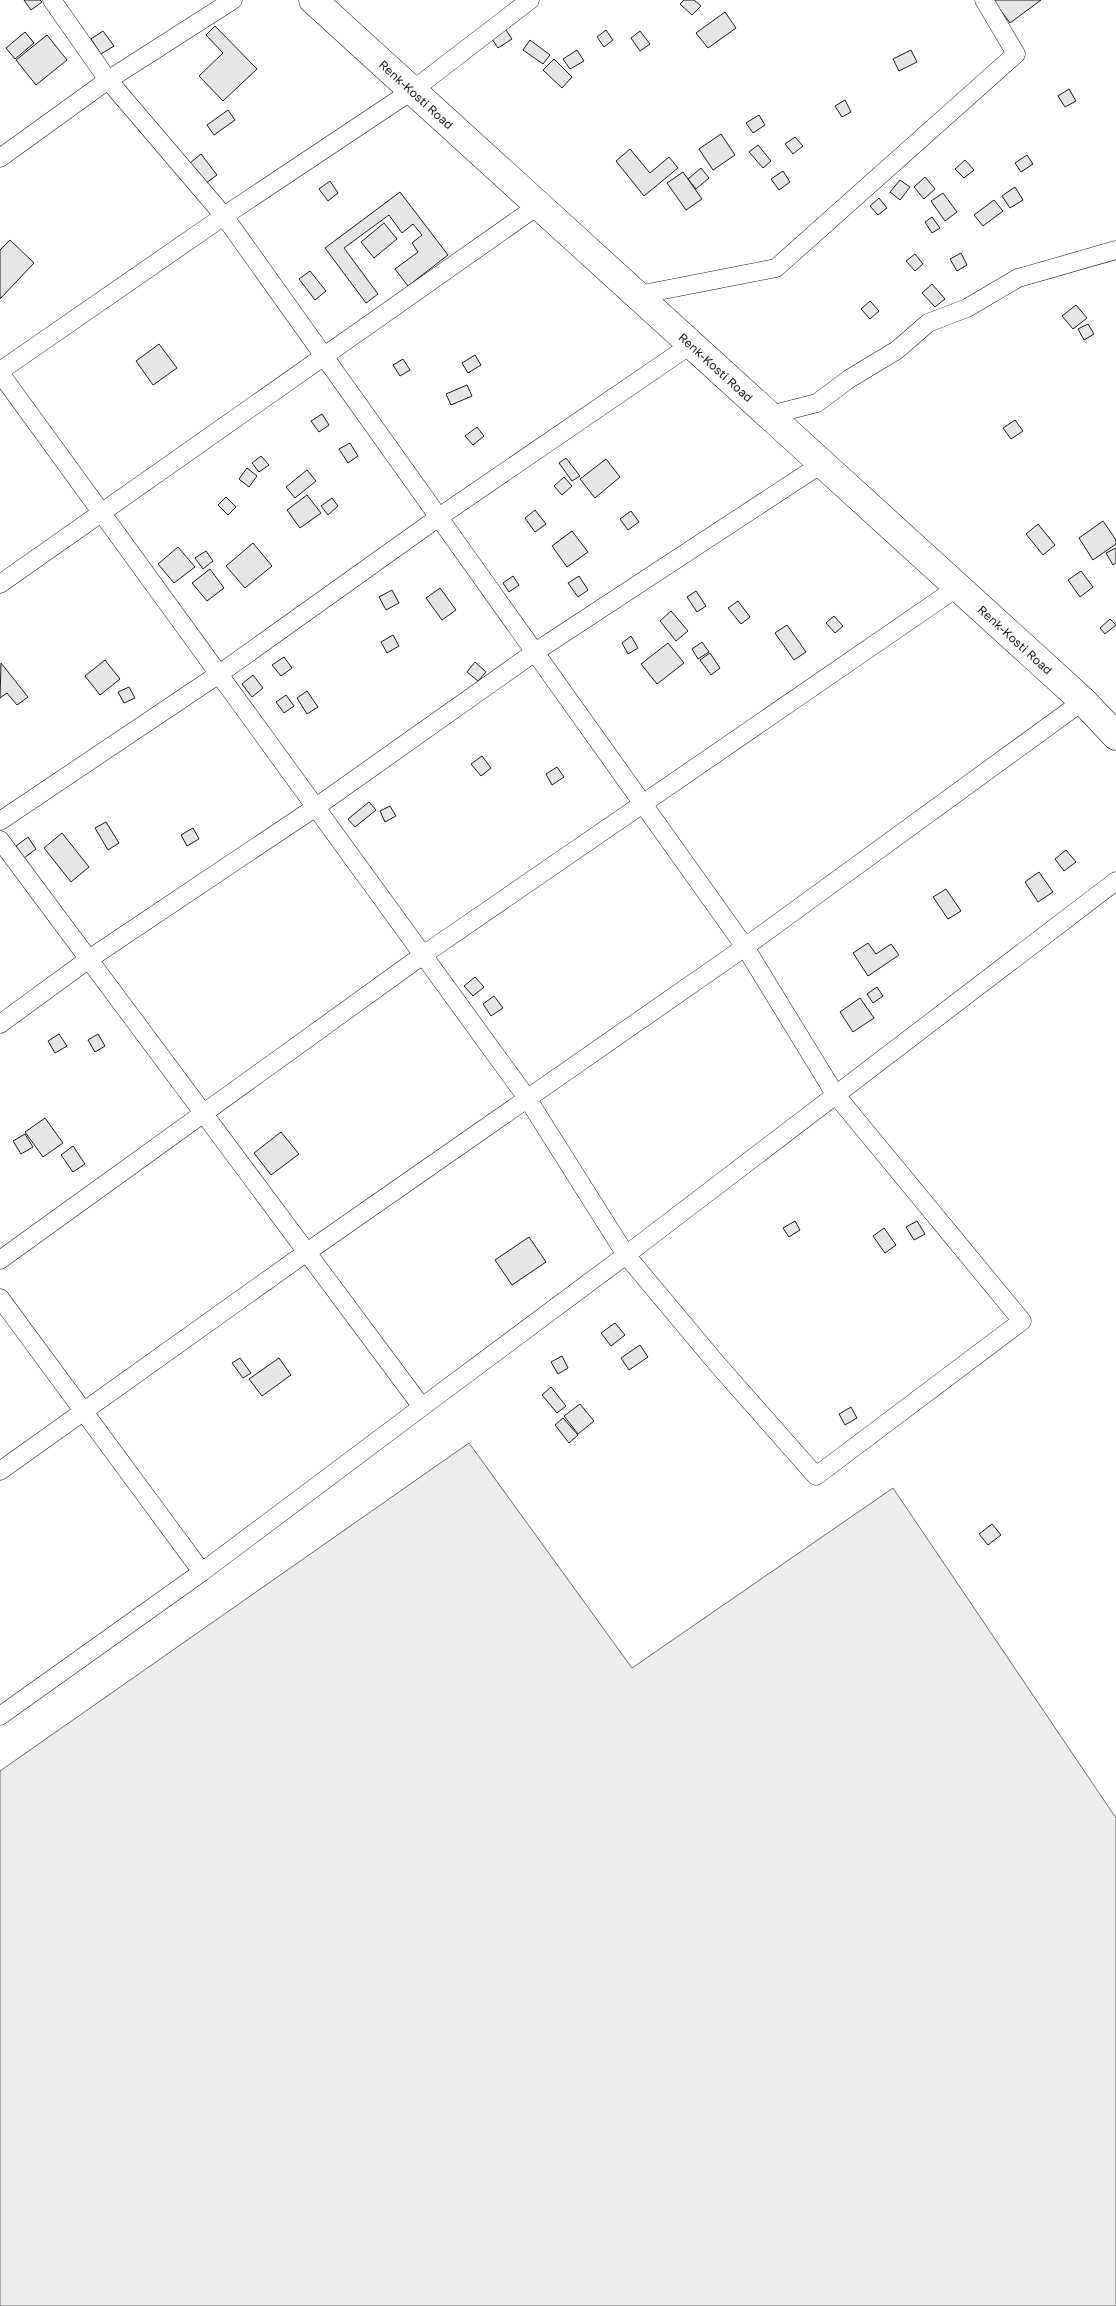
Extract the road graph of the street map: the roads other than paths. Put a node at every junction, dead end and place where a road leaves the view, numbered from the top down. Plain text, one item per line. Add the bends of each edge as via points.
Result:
1 (52, 0) edge
2 (233, 0) edge
3 (313, 0) edge
4 (530, 0) edge
5 (984, 0) edge
6 (108, 80) junction
7 (413, 90) junction
8 (0, 158) edge
9 (539, 205) junction
10 (224, 216) junction
11 (1116, 250) edge
12 (638, 295) junction
13 (692, 344) junction
14 (323, 356) junction
15 (0, 372) edge
16 (770, 415) junction
17 (822, 463) junction
18 (102, 514) junction
19 (439, 517) junction
20 (0, 584) edge
21 (958, 587) junction
22 (535, 652) junction
23 (219, 674) junction
24 (1083, 700) junction
25 (1116, 736) edge
26 (643, 804) junction
27 (316, 807) junction
28 (0, 821) edge
29 (0, 840) edge
30 (1116, 881) edge
31 (745, 947) junction
32 (423, 956) junction
33 (89, 960) junction
34 (0, 1024) edge
35 (835, 1094) junction
36 (527, 1098) junction
37 (203, 1113) junction
38 (307, 1252) junction
39 (626, 1255) junction
40 (0, 1260) edge
41 (0, 1298) edge
42 (422, 1407) junction
43 (84, 1412) junction
44 (0, 1471) edge
45 (202, 1572) junction
46 (0, 1716) edge

1 - 6 street
2 - 6 street
3 - 7 main road, Renk-Kosti Road
4 - 7 street
5 - 12 street via 1016,54 776,268
6 - 8 street
6 - 10 street
7 - 9 main road, Renk-Kosti Road
7 - 10 street
9 - 12 main road, Renk-Kosti Road
9 - 14 street
10 - 14 street
10 - 15 street
11 - 16 street via 1018,278 967,308 928,324 897,350 817,403
12 - 13 main road, Renk-Kosti Road
13 - 16 main road, Renk-Kosti Road
13 - 19 street
14 - 18 street
14 - 19 street
15 - 18 street
16 - 17 main road, Renk-Kosti Road
17 - 21 main road, Renk-Kosti Road
17 - 22 street
18 - 20 street
18 - 23 street
19 - 22 street
19 - 23 street
21 - 24 main road, Renk-Kosti Road
21 - 26 street
22 - 26 street
22 - 27 street
23 - 27 street
23 - 28 street
24 - 25 main road, Renk-Kosti Road
24 - 31 street
26 - 31 street
26 - 32 street
27 - 32 street
27 - 33 street
29 - 33 street
30 - 35 street
31 - 35 street
31 - 36 street
32 - 36 street
32 - 37 street
33 - 34 street
33 - 37 street
35 - 39 street
35 - 39 street via 1022,1321 816,1476
36 - 38 street
36 - 39 street
37 - 38 street
37 - 40 street
38 - 42 street
38 - 43 street
39 - 42 street
41 - 43 street
42 - 45 street
43 - 44 street
43 - 45 street
45 - 46 street

